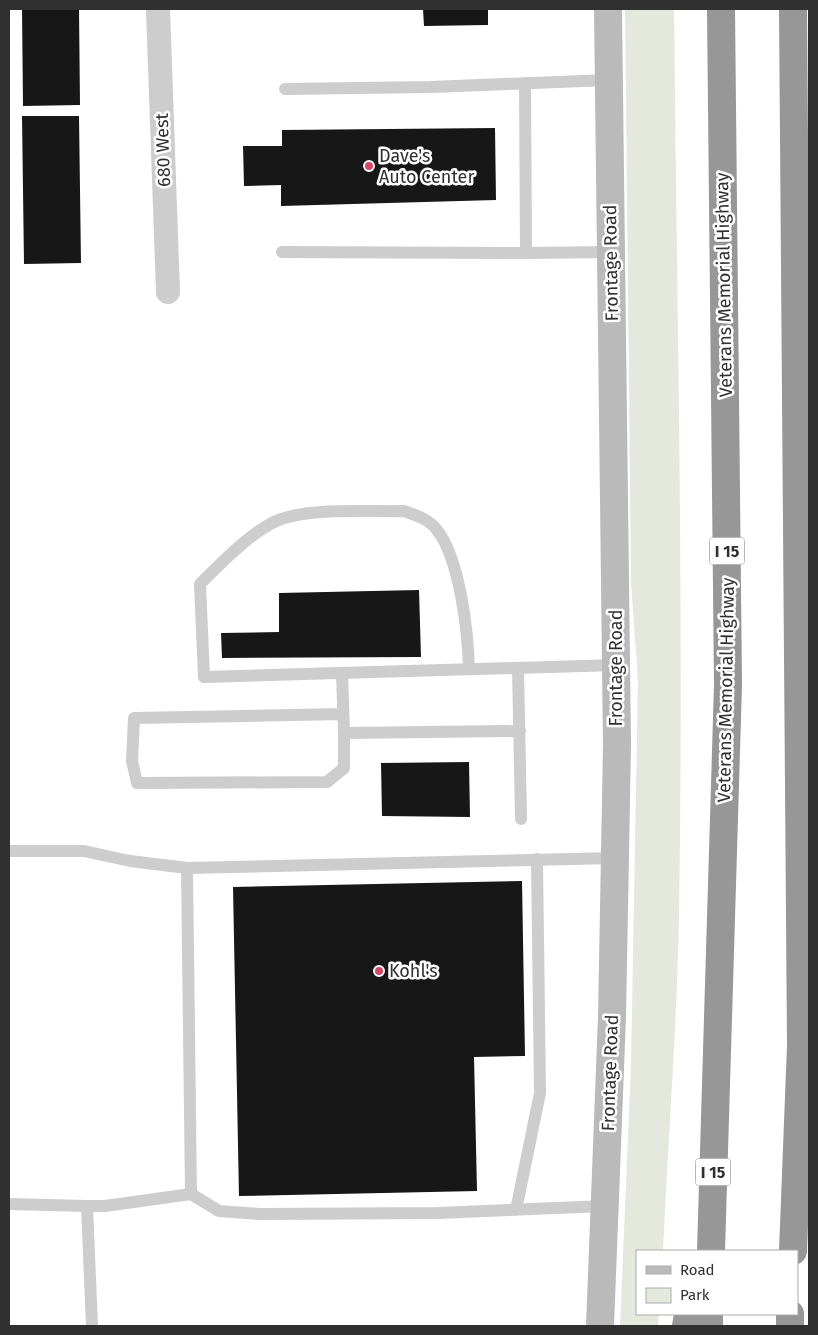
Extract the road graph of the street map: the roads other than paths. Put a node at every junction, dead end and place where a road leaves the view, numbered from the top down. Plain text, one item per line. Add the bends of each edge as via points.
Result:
1 (158, 9) edge
2 (608, 9) edge
3 (721, 9) edge
4 (793, 9) edge
5 (609, 80) junction
6 (525, 83) junction
7 (285, 89) dead end
8 (282, 252) dead end
9 (611, 252) junction
10 (526, 253) junction
11 (168, 292) dead end
12 (617, 665) junction
13 (518, 668) junction
14 (470, 669) junction
15 (342, 673) junction
16 (343, 714) junction
17 (520, 731) junction
18 (344, 733) junction
19 (521, 820) dead end
20 (9, 851) edge
21 (615, 858) junction
22 (537, 859) junction
23 (186, 868) junction
24 (805, 1057) edge
25 (716, 1092) junction
26 (191, 1194) junction
27 (9, 1204) edge
28 (87, 1206) junction
29 (605, 1206) junction
30 (516, 1210) junction
31 (696, 1250) edge
32 (711, 1250) edge
33 (793, 1250) edge
34 (92, 1326) edge
35 (600, 1326) edge

1 - 11 street, 680 West
2 - 5 street, Frontage Road
3 - 25 highway, Veterans Memorial Highway / I 15 via 728,685
4 - 24 highway
5 - 6 lane
5 - 9 street, Frontage Road
6 - 7 lane
6 - 10 lane
8 - 10 lane
9 - 10 lane
9 - 12 street, Frontage Road
12 - 13 lane
12 - 21 street, Frontage Road
13 - 14 lane
13 - 17 lane
14 - 15 lane
14 - 15 lane via 452,560 437,530 418,515 404,511 304,514 274,522 231,553 200,584 204,677
15 - 16 lane
16 - 18 lane
16 - 18 lane via 134,718 132,761 137,783 327,782 344,768
17 - 18 lane
17 - 19 lane
20 - 23 lane via 84,851 130,862
21 - 22 lane
21 - 29 street, Frontage Road
22 - 23 lane
22 - 30 lane via 540,1094
23 - 26 lane
24 - 33 highway
25 - 31 highway
25 - 32 highway, Veterans Memorial Highway / I 15
26 - 28 lane
26 - 30 lane via 219,1210 260,1214
27 - 28 lane
28 - 34 lane
29 - 30 lane
29 - 35 street, Frontage Road

